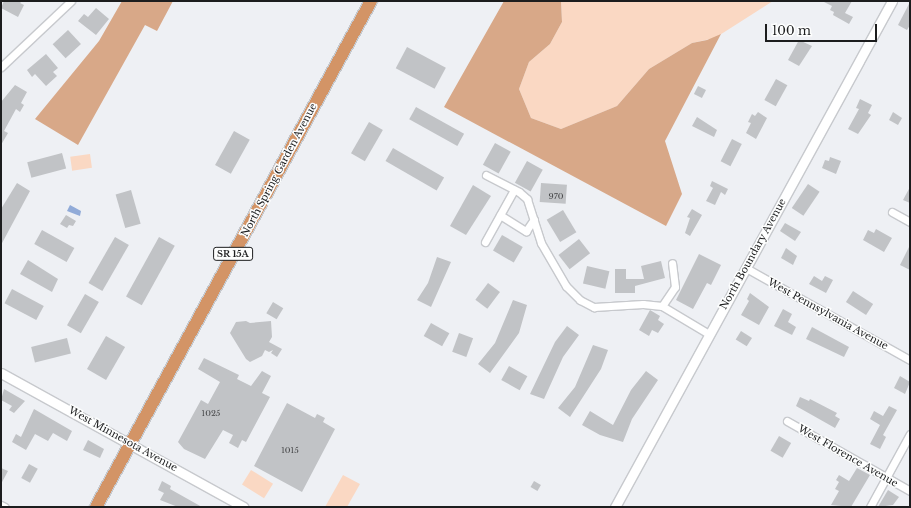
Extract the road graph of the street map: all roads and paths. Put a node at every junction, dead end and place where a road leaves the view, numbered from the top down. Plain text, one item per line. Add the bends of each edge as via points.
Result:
1 (71, 1) edge
2 (371, 1) edge
3 (892, 1) edge
4 (1, 67) edge
5 (486, 175) dead end
6 (514, 190) junction
7 (892, 212) dead end
8 (500, 215) junction
9 (534, 219) junction
10 (910, 222) edge
11 (485, 242) dead end
12 (672, 263) dead end
13 (746, 268) junction
14 (662, 306) junction
15 (709, 334) junction
16 (910, 360) edge
17 (1, 373) edge
18 (787, 421) dead end
19 (910, 434) edge
20 (131, 443) junction
21 (886, 478) junction
22 (910, 491) edge
23 (1, 505) edge
24 (5, 507) edge
25 (96, 507) edge
26 (244, 507) edge
27 (615, 507) edge
28 (870, 507) edge

1 - 4 street
2 - 20 highway, North Spring Garden Avenue / SR 15A
3 - 13 street, North Boundary Avenue
5 - 6 street
6 - 8 street
6 - 9 street via 527,199
7 - 10 street
8 - 9 street via 526,231
8 - 11 street
9 - 14 street via 541,243 566,286 580,300 594,307 643,304
12 - 14 street via 675,288
13 - 15 street, North Boundary Avenue
13 - 16 street, West Pennsylvania Avenue
14 - 15 street
15 - 27 street, North Boundary Avenue
17 - 20 street, West Minnesota Avenue
18 - 21 street, West Florence Avenue
19 - 21 street
20 - 25 highway, North Spring Garden Avenue / SR 15A
20 - 26 street, West Minnesota Avenue
21 - 22 street, West Florence Avenue
21 - 28 street
23 - 24 street

